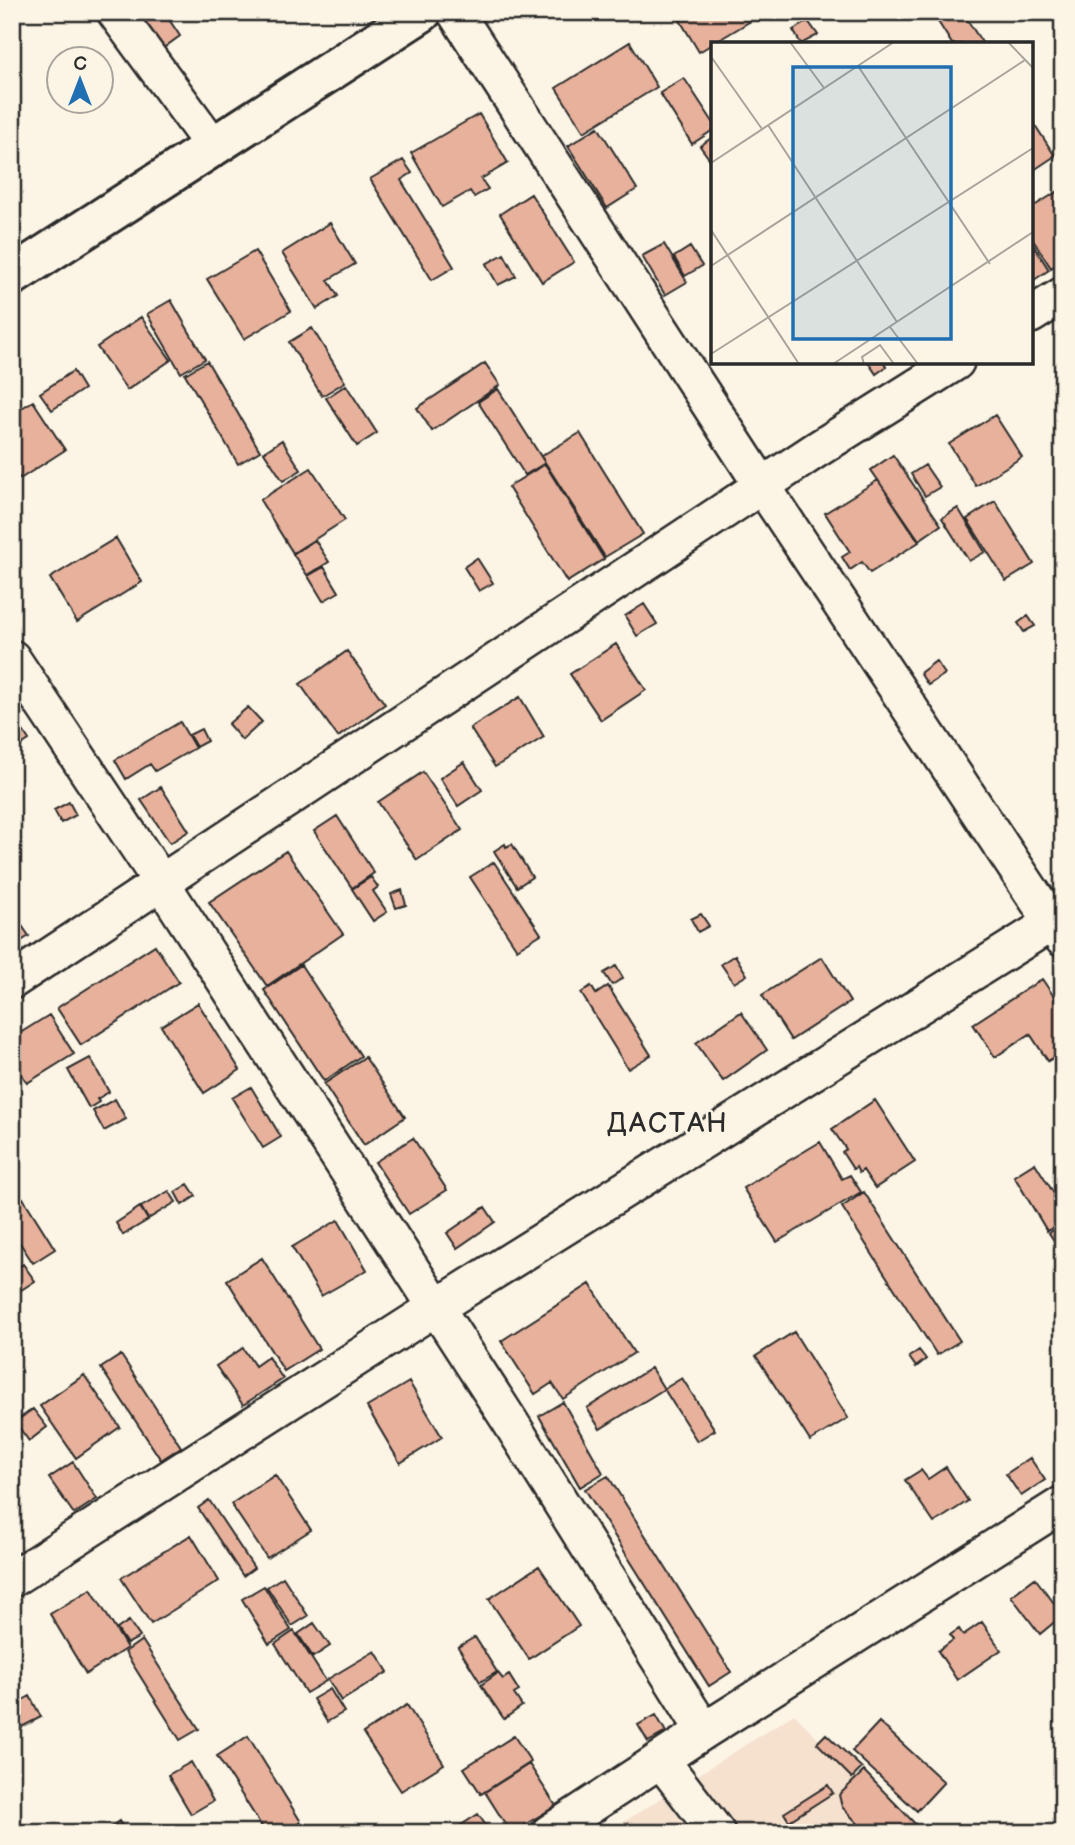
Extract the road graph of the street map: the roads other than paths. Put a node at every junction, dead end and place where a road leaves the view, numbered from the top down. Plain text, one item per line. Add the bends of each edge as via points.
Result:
1 (115, 12) edge
2 (422, 12) edge
3 (455, 12) edge
4 (213, 146) junction
5 (12, 276) edge
6 (1063, 295) edge
7 (1033, 314) edge
8 (953, 364) edge
9 (764, 487) junction
10 (12, 659) edge
11 (161, 882) junction
12 (1059, 926) edge
13 (12, 981) edge
14 (435, 1308) junction
15 (1063, 1504) edge
16 (12, 1579) edge
17 (705, 1731) junction
18 (661, 1760) junction
19 (549, 1833) edge
20 (717, 1833) edge

1 - 4 street
2 - 4 main road
3 - 9 street
4 - 5 main road
6 - 7 street
8 - 9 street
9 - 11 street
9 - 12 street
10 - 11 street
11 - 13 street
11 - 14 street
12 - 14 street
14 - 16 street
14 - 17 street
15 - 17 street
17 - 18 street
18 - 19 street
18 - 20 street

